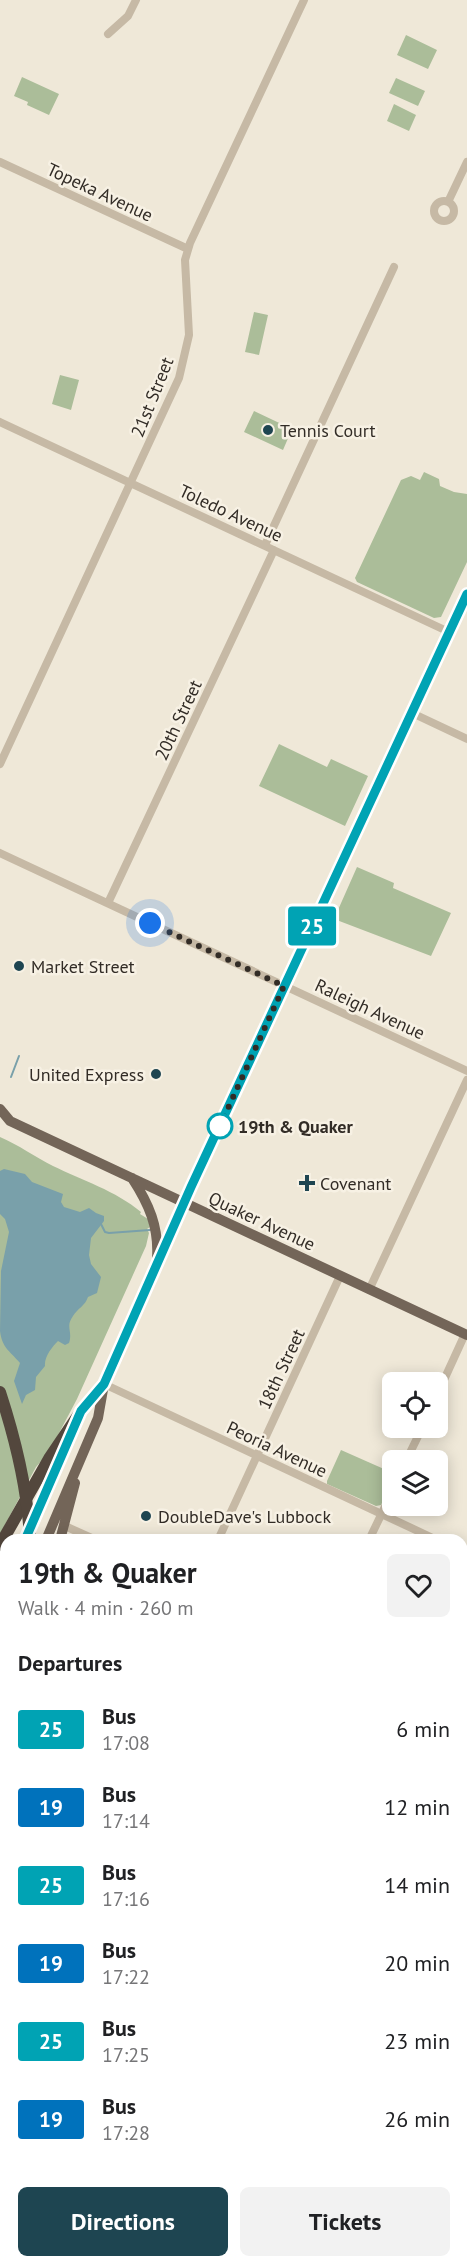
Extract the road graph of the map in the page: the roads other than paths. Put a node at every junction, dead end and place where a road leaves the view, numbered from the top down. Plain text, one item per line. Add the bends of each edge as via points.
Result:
1 (136, 0) edge
2 (304, 0) edge
3 (108, 34) dead end
4 (0, 162) edge
5 (467, 162) edge
6 (448, 202) dead end
7 (188, 249) junction
8 (394, 267) dead end
9 (0, 422) edge
10 (132, 483) junction
11 (265, 545) junction
12 (274, 550) junction
13 (467, 594) edge
14 (449, 632) junction
15 (412, 713) junction
16 (467, 739) edge
17 (0, 764) edge
18 (0, 853) edge
19 (108, 903) junction
20 (284, 986) junction
21 (467, 1071) edge
22 (467, 1080) edge
23 (0, 1109) edge
24 (5, 1122) edge
25 (132, 1178) junction
26 (184, 1202) junction
27 (157, 1265) junction
28 (340, 1276) junction
29 (369, 1290) junction
30 (466, 1335) edge
31 (448, 1372) edge
32 (104, 1384) junction
33 (0, 1392) edge
34 (81, 1411) junction
35 (82, 1453) junction
36 (257, 1457) junction
37 (381, 1515) junction
38 (65, 1526) junction
39 (6, 1534) edge
40 (27, 1534) edge
41 (30, 1534) edge
42 (48, 1534) edge
43 (62, 1534) edge
44 (83, 1534) edge
45 (221, 1534) edge
46 (372, 1534) edge
47 (424, 1534) edge

1 - 3 street via 128,16
2 - 7 street, 21st Street
4 - 7 street, Topeka Avenue
5 - 6 street
7 - 10 street, 21st Street via 185,268 189,335 185,357
8 - 11 street
9 - 10 street, Toledo Avenue
10 - 11 street, Toledo Avenue
10 - 17 street, 21st Street
11 - 12 street, Toledo Avenue
12 - 14 street, Toledo Avenue
12 - 19 street, 20th Street
13 - 14 main road
14 - 15 main road
15 - 16 street
15 - 20 main road
18 - 19 street, Raleigh Avenue
19 - 20 street, Raleigh Avenue
20 - 21 street, Raleigh Avenue
20 - 26 main road
22 - 29 street
23 - 24 main road, Quaker Avenue
24 - 25 main road, Quaker Avenue
25 - 26 main road, Quaker Avenue
25 - 27 main road via 147,1201 156,1227
26 - 27 main road
26 - 28 main road, Quaker Avenue
27 - 32 main road
28 - 29 main road, Quaker Avenue
28 - 36 street, 18th Street
29 - 30 main road, Quaker Avenue
30 - 31 street
32 - 34 main road
32 - 35 main road via 98,1418
32 - 36 street, Peoria Avenue
33 - 40 highway, bridge via 18,1451 26,1497
34 - 39 highway
34 - 41 main road
35 - 38 main road
35 - 42 main road
36 - 37 street, Peoria Avenue
36 - 45 street, 18th Street
37 - 46 street
37 - 47 street, Peoria Avenue
38 - 43 main road
38 - 44 street

